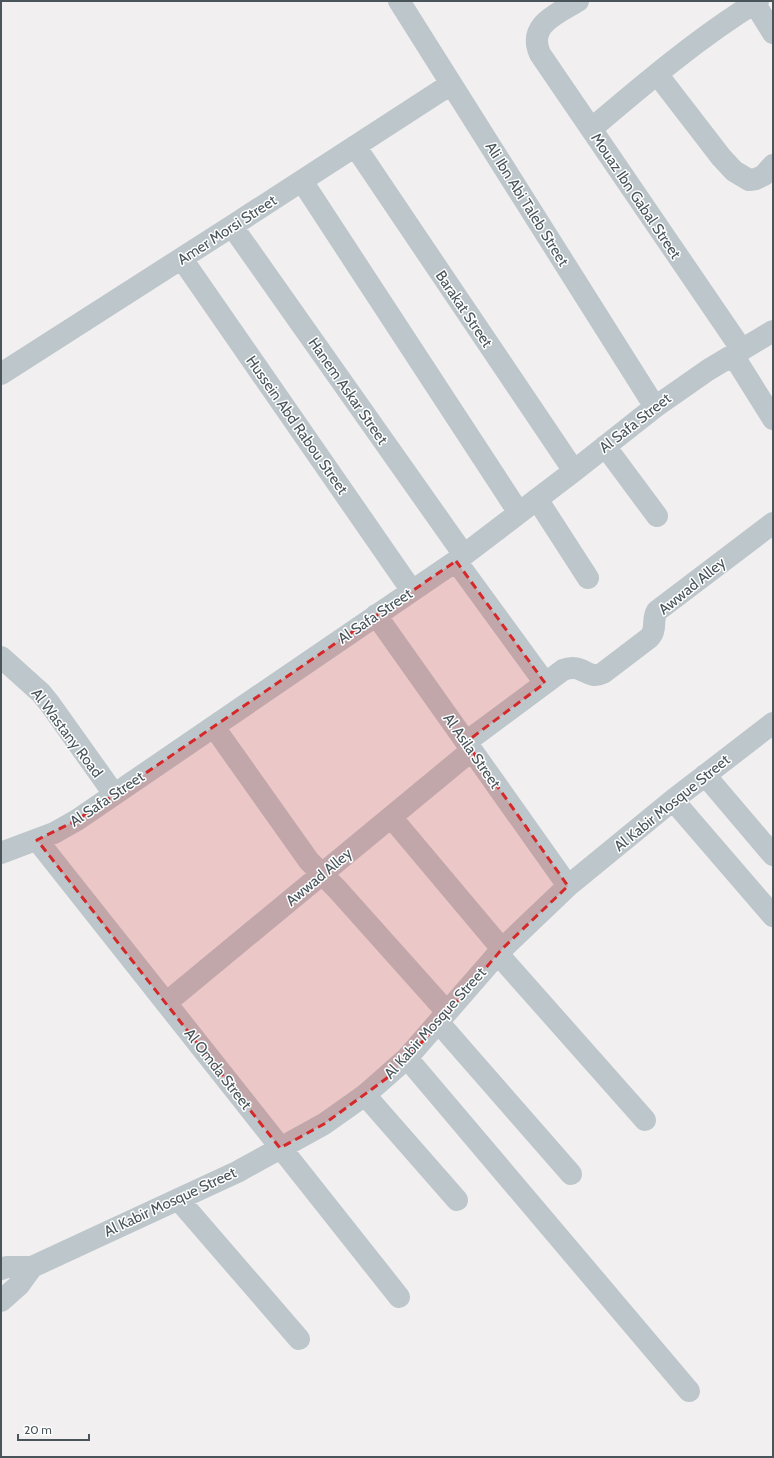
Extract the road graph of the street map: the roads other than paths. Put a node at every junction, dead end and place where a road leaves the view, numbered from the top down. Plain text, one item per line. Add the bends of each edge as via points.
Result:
1 (399, 1) edge
2 (578, 1) edge
3 (755, 2) edge
4 (773, 33) edge
5 (657, 74) junction
6 (451, 84) junction
7 (591, 129) junction
8 (355, 146) junction
9 (773, 165) edge
10 (302, 181) junction
11 (232, 226) junction
12 (182, 259) junction
13 (773, 331) edge
14 (738, 353) junction
15 (1, 374) edge
16 (655, 407) junction
17 (773, 419) edge
18 (605, 446) junction
19 (574, 471) junction
20 (537, 499) junction
21 (519, 513) junction
22 (657, 516) dead end
23 (773, 523) edge
24 (460, 558) junction
25 (588, 578) dead end
26 (412, 591) junction
27 (376, 615) junction
28 (1, 657) edge
29 (545, 683) junction
30 (773, 723) edge
31 (214, 727) junction
32 (469, 746) junction
33 (704, 775) junction
34 (114, 794) junction
35 (673, 800) junction
36 (391, 817) junction
37 (37, 840) junction
38 (1, 853) edge
39 (773, 855) edge
40 (322, 875) junction
41 (568, 886) junction
42 (773, 916) edge
43 (500, 952) junction
44 (166, 1003) junction
45 (443, 1017) junction
46 (407, 1058) junction
47 (365, 1096) junction
48 (645, 1120) dead end
49 (280, 1148) junction
50 (571, 1174) dead end
51 (178, 1199) junction
52 (457, 1200) dead end
53 (32, 1267) junction
54 (1, 1269) edge
55 (399, 1297) dead end
56 (1, 1301) edge
57 (299, 1339) dead end
58 (689, 1391) dead end

1 - 6 street, Ali Ibn Abi Taleb Street
2 - 7 street, Mouaz Ibn Gabal Street via 542,24 538,31 536,47
3 - 4 street
3 - 5 street
5 - 7 street
5 - 9 street via 734,172 749,180 756,179
6 - 8 street, Amer Morsi Street
6 - 16 street, Ali Ibn Abi Taleb Street
7 - 14 street, Mouaz Ibn Gabal Street
8 - 10 street, Amer Morsi Street
8 - 19 street, Barakat Street
10 - 11 street, Amer Morsi Street
10 - 21 street
11 - 12 street, Amer Morsi Street
11 - 24 street, Hanem Askar Street
12 - 15 street, Amer Morsi Street
12 - 26 street, Hussein Abd Rabou Street
13 - 14 street, Al Safa Street
14 - 16 street, Al Safa Street via 708,370
14 - 17 street, Mouaz Ibn Gabal Street
16 - 18 street, Al Safa Street
18 - 19 street, Al Safa Street
18 - 22 street
19 - 20 street, Al Safa Street
20 - 21 street, Al Safa Street
20 - 25 street
21 - 24 street, Al Safa Street
23 - 29 street, Awwad Alley via 657,611 654,633 603,673 591,675 577,667 570,667
24 - 26 street, Al Safa Street
24 - 29 street, Hanem Askar Street
26 - 27 street, Al Safa Street
27 - 31 street, Al Safa Street
27 - 32 street, Al Asila Street
28 - 34 street, Al Wastany Road via 41,693
29 - 32 street, Awwad Alley
30 - 33 street, Al Kabir Mosque Street
31 - 34 street, Al Safa Street
31 - 40 street via 297,845
32 - 36 street, Awwad Alley
32 - 41 street, Al Asila Street
33 - 35 street, Al Kabir Mosque Street
33 - 39 street
34 - 37 street, Al Safa Street via 77,820
35 - 41 street, Al Kabir Mosque Street
35 - 42 street
36 - 40 street, Awwad Alley
36 - 43 street
37 - 38 street, Al Safa Street
37 - 44 street, Al Omda Street
40 - 44 street, Awwad Alley
40 - 45 street via 337,889
41 - 43 street, Al Kabir Mosque Street
43 - 45 street, Al Kabir Mosque Street
43 - 48 street
44 - 49 street, Al Omda Street
45 - 46 street, Al Kabir Mosque Street
45 - 50 street
46 - 47 street, Al Kabir Mosque Street
46 - 58 street
47 - 49 street, Al Kabir Mosque Street via 324,1124
47 - 52 street
49 - 51 street, Al Kabir Mosque Street via 237,1172
49 - 55 street, Al Omda Street
51 - 53 street, Al Kabir Mosque Street
51 - 57 street
53 - 54 street, Al Kabir Mosque Street
53 - 56 street, Al Kabir Mosque Street via 19,1285

